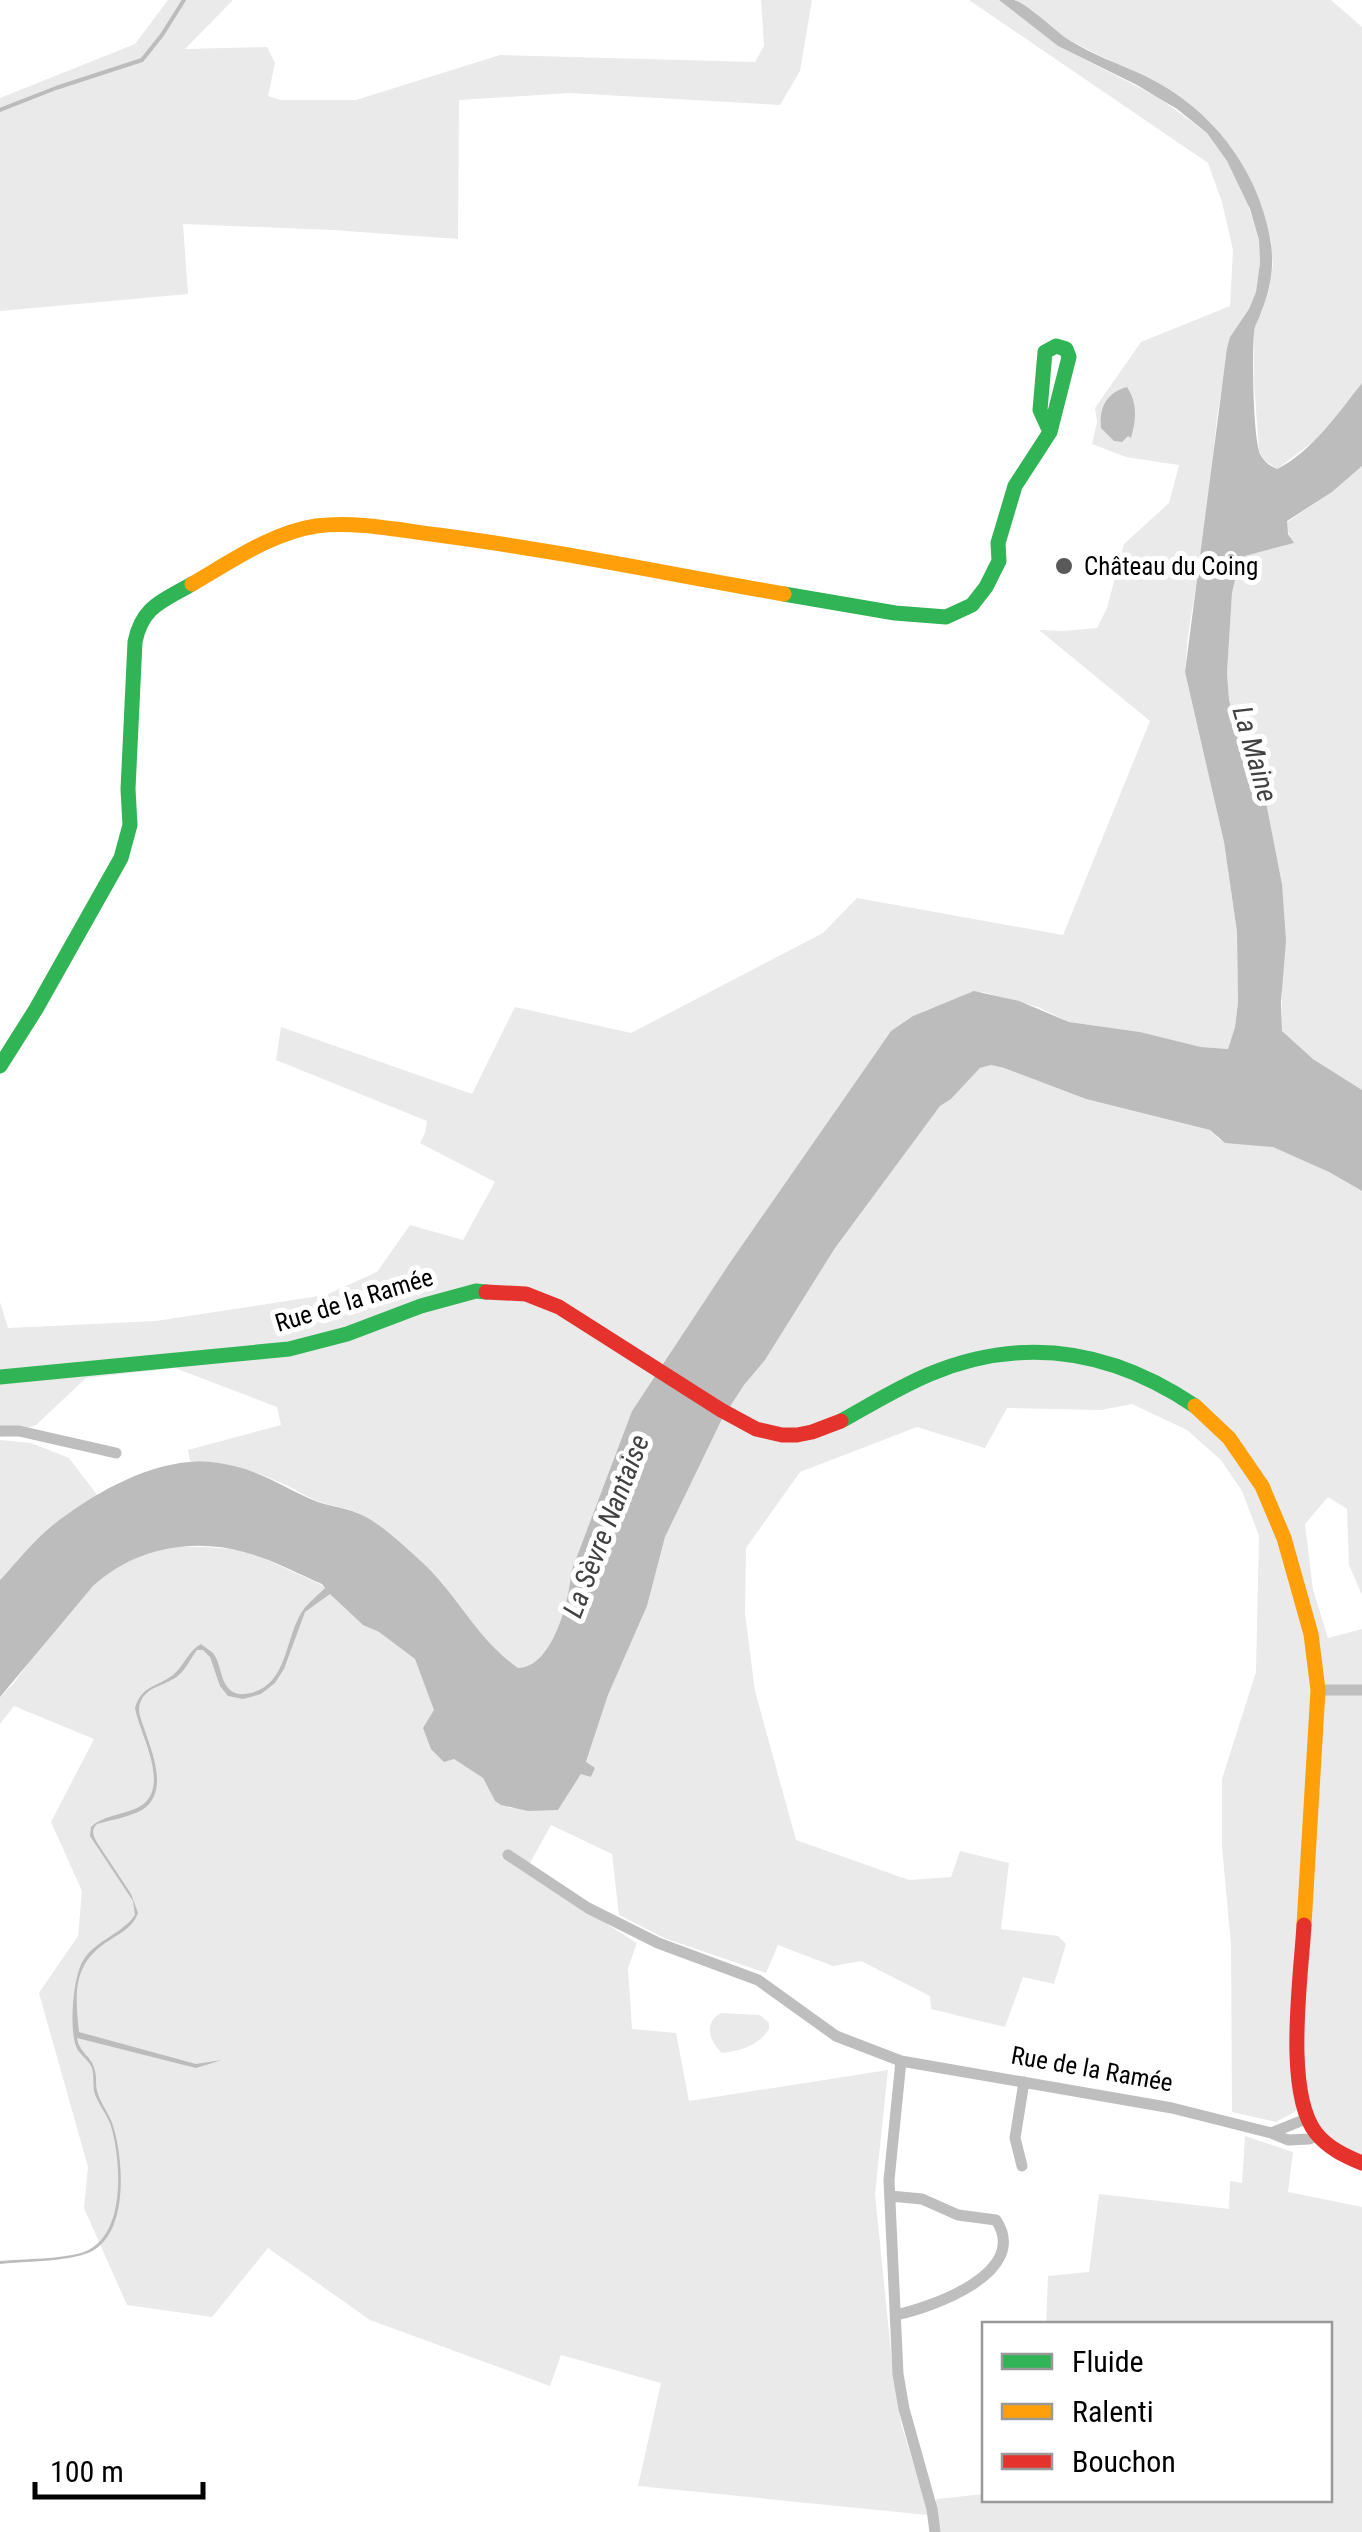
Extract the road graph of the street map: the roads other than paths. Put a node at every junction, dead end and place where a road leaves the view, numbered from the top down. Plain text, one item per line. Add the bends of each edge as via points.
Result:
1 (1050, 432) junction
2 (0, 1066) edge
3 (0, 1377) edge
4 (0, 1431) edge
5 (116, 1453) dead end
6 (1318, 1690) junction
7 (1362, 1690) edge
8 (508, 1855) dead end
9 (901, 2061) junction
10 (1024, 2082) junction
11 (1306, 2118) junction
12 (1271, 2133) junction
13 (1317, 2136) junction
14 (1362, 2163) edge
15 (1022, 2166) dead end
16 (890, 2196) junction
17 (896, 2316) junction
18 (935, 2532) edge

1 - 1 main road via 1069,356 1056,346 1045,352 1040,410
1 - 2 main road via 1015,486 999,561 986,587 972,604 946,616 354,525 318,526 265,542 155,605 138,622 134,642 130,825 121,858
3 - 6 main road, Rue de la Ramée via 289,1348 492,1290 559,1306 742,1422 779,1434 811,1432 962,1363 1040,1350 1086,1355 1147,1375 1194,1404 1240,1452 1283,1536 1310,1622
4 - 5 street
6 - 7 street
6 - 11 main road, Rue de la Ramée via 1297,2054
8 - 9 street, Rue de la Ramée via 588,1908 658,1944 758,1980 836,2036
9 - 10 street, Rue de la Ramée
9 - 16 street
10 - 12 street, Rue de la Ramée
10 - 15 street via 1015,2138
11 - 12 street
11 - 13 main road
12 - 13 street, Rue de la Ramée via 1288,2140
13 - 14 main road
16 - 17 street
16 - 17 street via 922,2198 958,2215 996,2220 1002,2246 996,2267 964,2290
17 - 18 street via 904,2409

